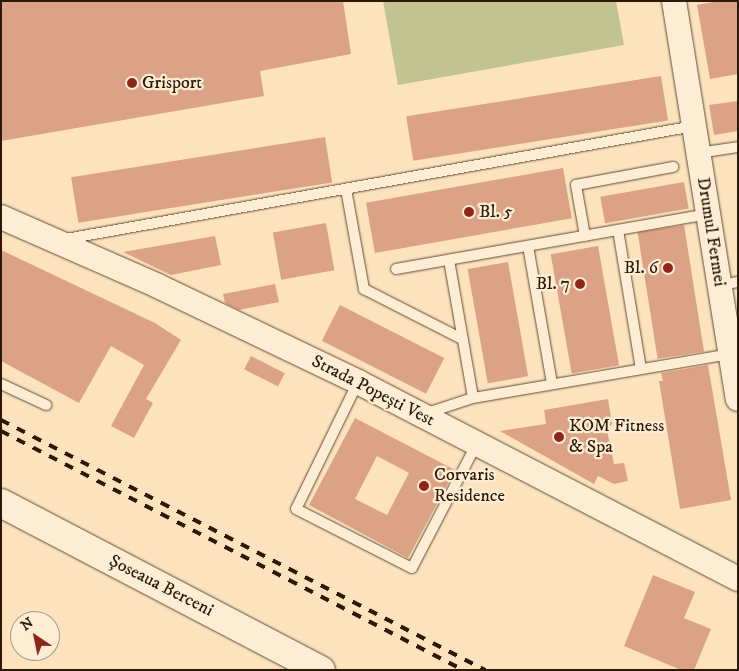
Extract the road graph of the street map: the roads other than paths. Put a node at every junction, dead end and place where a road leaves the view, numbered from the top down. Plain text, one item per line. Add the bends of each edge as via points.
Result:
1 (674, 1) edge
2 (694, 126) junction
3 (738, 147) edge
4 (698, 153) junction
5 (672, 167) dead end
6 (346, 189) junction
7 (708, 214) junction
8 (1, 217) edge
9 (618, 230) junction
10 (585, 236) junction
11 (53, 240) junction
12 (528, 246) junction
13 (449, 260) junction
14 (396, 269) dead end
15 (728, 284) edge
16 (462, 339) junction
17 (734, 364) edge
18 (641, 369) junction
19 (358, 382) junction
20 (1, 384) edge
21 (552, 384) junction
22 (473, 398) junction
23 (738, 398) edge
24 (46, 405) dead end
25 (420, 415) junction
26 (476, 445) junction
27 (1, 504) edge
28 (736, 573) edge
29 (320, 670) edge

1 - 2 street, Drumul Fermei
2 - 4 street, Drumul Fermei
2 - 6 lane
3 - 4 lane, Drumul Fermei
4 - 7 street, Drumul Fermei
5 - 10 lane via 576,184
6 - 11 lane
6 - 16 lane via 364,289
7 - 9 lane
7 - 15 street, Drumul Fermei
8 - 11 street, Strada Popești Vest
9 - 10 lane
9 - 18 lane
10 - 12 lane
11 - 19 street, Strada Popești Vest
12 - 13 lane
12 - 21 lane
13 - 14 lane
13 - 16 lane
15 - 17 street, Drumul Fermei
16 - 22 lane
17 - 18 lane
17 - 23 street, Drumul Fermei
18 - 21 lane
19 - 25 street, Strada Popești Vest
19 - 26 lane via 296,509 412,568
20 - 24 lane
21 - 22 lane
22 - 25 lane
25 - 26 street, Strada Popești Vest
26 - 28 street, Strada Popești Vest
27 - 29 main road, Șoseaua Berceni

